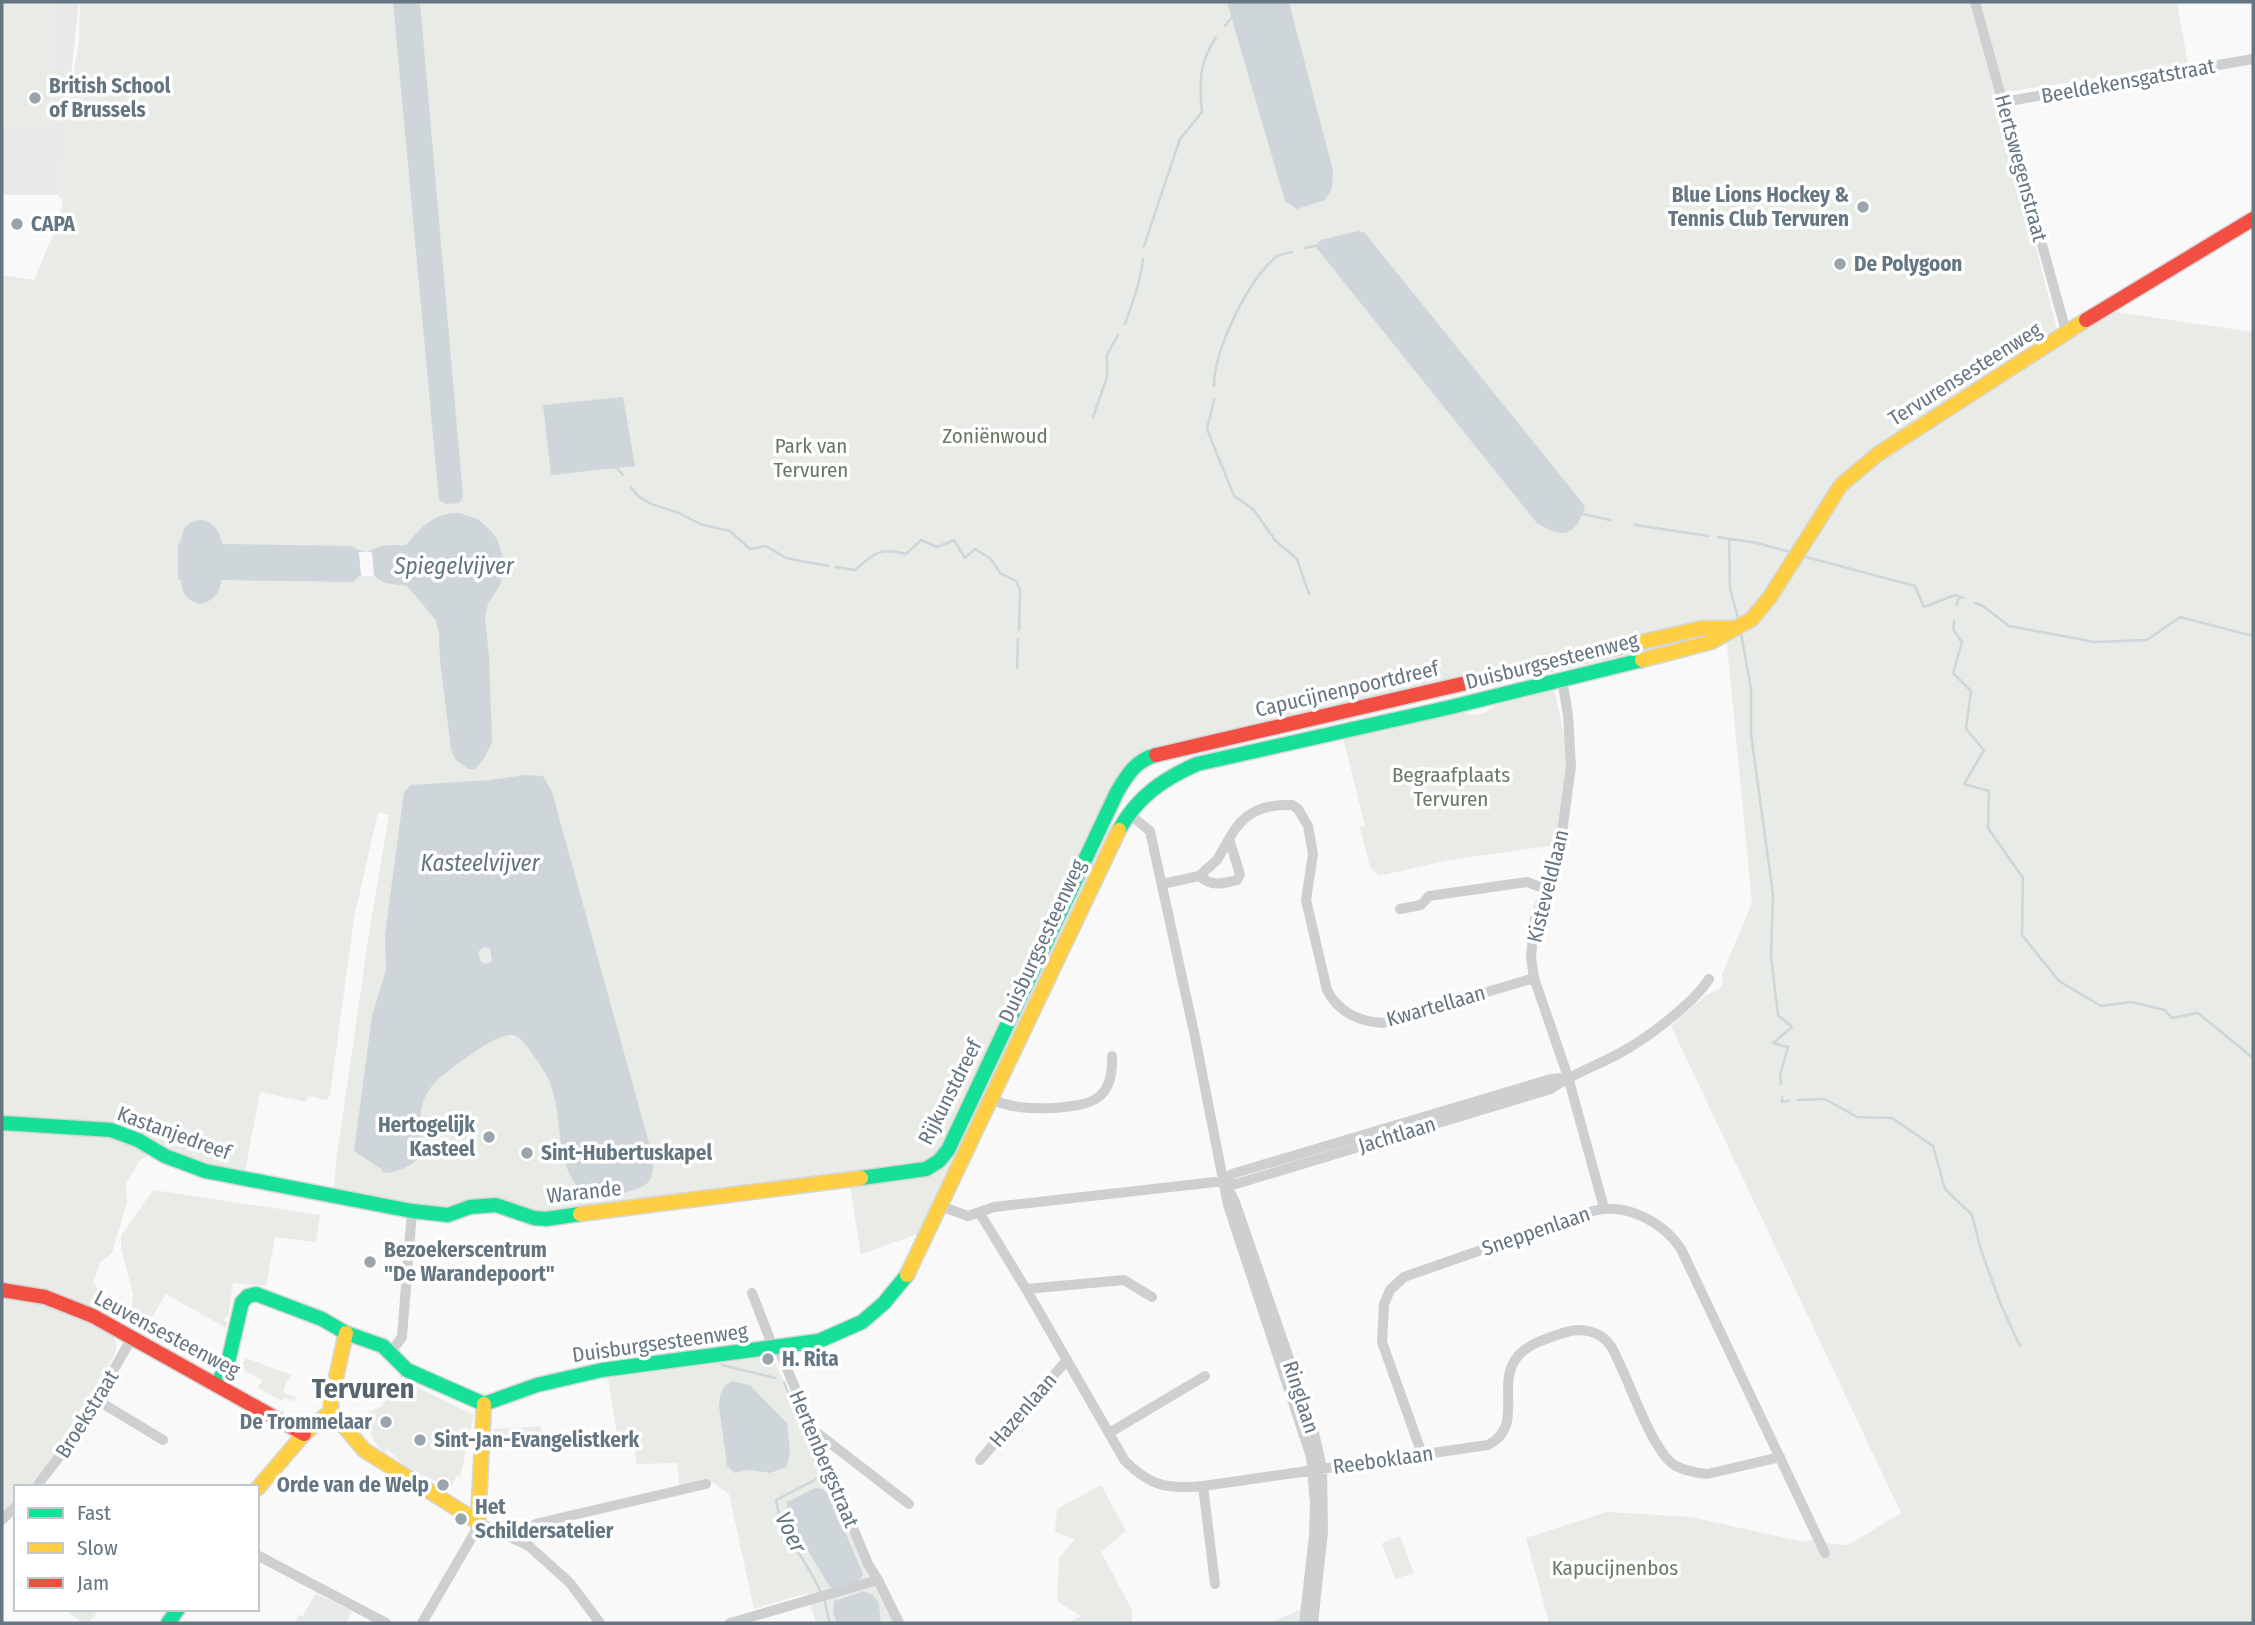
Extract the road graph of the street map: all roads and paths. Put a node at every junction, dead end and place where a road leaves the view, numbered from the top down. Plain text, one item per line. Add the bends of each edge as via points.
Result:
1 (1975, 2) edge
2 (2253, 59) edge
3 (2003, 102) junction
4 (2253, 219) edge
5 (2067, 335) junction
6 (1752, 620) joint
7 (1738, 629) junction
8 (1562, 679) junction
9 (1132, 768) joint
10 (1128, 813) junction
11 (1229, 839) junction
12 (1199, 876) junction
13 (1162, 884) junction
14 (1546, 888) junction
15 (1400, 909) dead end
16 (1534, 978) junction
17 (1709, 979) dead end
18 (1112, 1056) dead end
19 (1567, 1077) junction
20 (990, 1098) junction
21 (2, 1123) edge
22 (1224, 1181) junction
23 (330, 1196) joint
24 (679, 1201) joint
25 (940, 1206) junction
26 (1604, 1208) junction
27 (412, 1211) junction
28 (979, 1212) junction
29 (1026, 1289) junction
30 (3, 1291) edge
31 (752, 1293) dead end
32 (1152, 1297) dead end
33 (346, 1333) junction
34 (132, 1336) junction
35 (778, 1348) junction
36 (391, 1352) junction
37 (1067, 1360) junction
38 (1205, 1376) dead end
39 (218, 1384) junction
40 (97, 1400) junction
41 (484, 1404) junction
42 (331, 1411) junction
43 (811, 1429) junction
44 (1110, 1433) junction
45 (304, 1434) junction
46 (163, 1440) dead end
47 (1422, 1454) junction
48 (1780, 1457) junction
49 (980, 1460) dead end
50 (1318, 1469) junction
51 (706, 1484) dead end
52 (38, 1485) edge
53 (1203, 1486) junction
54 (259, 1487) edge
55 (909, 1504) dead end
56 (478, 1522) junction
57 (515, 1538) junction
58 (1825, 1553) dead end
59 (259, 1556) edge
60 (878, 1580) junction
61 (1215, 1584) dead end
62 (386, 1623) edge
63 (422, 1623) edge
64 (600, 1623) edge
65 (730, 1623) edge
66 (899, 1623) edge
67 (1304, 1623) edge
68 (1313, 1623) edge

1 - 3 street, Hertswegenstraat
2 - 3 street, Beeldekensgatstraat
3 - 5 street, Hertswegenstraat
4 - 5 street, Tervurensesteenweg
5 - 6 street, Tervurensesteenweg via 1878,454 1842,485
6 - 7 street, Duisburgsesteenweg
7 - 8 street, Duisburgsesteenweg via 1711,642
7 - 9 street, Capucijnenpoortdreef via 1702,628 1163,753
8 - 10 street, Duisburgsesteenweg via 1196,764 1161,780
8 - 14 street, Kisteveldlaan via 1571,766 1561,844
9 - 24 street, Rijkunstdreef via 939,1161 926,1169 896,1174
10 - 13 street, Ringlaan via 1150,831
10 - 20 street, Duisburgsesteenweg
11 - 12 street, Kwartellaan via 1217,860
11 - 12 street via 1240,874 1237,880 1217,885
11 - 16 street, Kwartellaan via 1254,811 1285,805 1298,809 1308,826 1314,855 1306,900 1327,990 1335,1003 1359,1019 1383,1023
12 - 13 street
13 - 22 street, Ringlaan
14 - 15 street via 1527,883 1441,894
14 - 16 street, Kisteveldlaan via 1531,937
16 - 19 street, Kisteveldlaan
17 - 19 street, Jachtlaan via 1656,1029 1620,1054
18 - 20 street via 1106,1088 1092,1103 1026,1110
19 - 22 street, Jachtlaan via 1540,1093 1236,1184
19 - 26 street, Kisteveldlaan
20 - 25 street, Duisburgsesteenweg
21 - 23 street, Kastanjedreef via 111,1130 205,1171
22 - 28 street, Jachtlaan
22 - 50 street, Ringlaan via 1228,1205
23 - 27 street, Warande
24 - 27 street, Warande via 546,1219 490,1205 448,1215
25 - 28 street, Jachtlaan via 968,1216
25 - 35 street, Duisburgsesteenweg via 906,1277 875,1314 828,1339
26 - 47 street, Sneppenlaan via 1404,1277 1390,1290 1384,1304 1382,1342
26 - 48 street, Sneppenlaan via 1649,1219 1675,1239
27 - 36 street via 402,1337
28 - 29 street, Reeboklaan
29 - 32 street via 1124,1280
29 - 37 street, Reeboklaan
30 - 34 street, Leuvensesteenweg via 60,1302
31 - 35 street, Hertenbergstraat via 771,1342
33 - 36 street
33 - 39 street via 259,1295 246,1297
33 - 42 street
34 - 39 street, Leuvensesteenweg
34 - 40 street, Broekstraat
35 - 41 street, Duisburgsesteenweg via 576,1375
35 - 43 street, Hertenbergstraat
36 - 41 street via 407,1370
37 - 44 street, Reeboklaan
37 - 49 street, Hazenlaan
38 - 44 street
39 - 45 street, Leuvensesteenweg
40 - 46 street
40 - 52 street, Broekstraat
41 - 56 street
42 - 45 street
42 - 56 street via 364,1451
43 - 55 street
43 - 60 street, Hertenbergstraat
44 - 53 street, Reeboklaan via 1125,1461 1146,1479 1174,1488
45 - 54 street
47 - 48 street, Reeboklaan via 1495,1442 1507,1422 1513,1360 1529,1344 1583,1330 1610,1345 1659,1449 1675,1465 1707,1474
47 - 50 street, Reeboklaan
48 - 58 street, Sneppenlaan
50 - 53 street, Reeboklaan
50 - 67 street, Ringlaan
50 - 68 street, Ringlaan via 1324,1520
51 - 57 street via 539,1523
53 - 61 street
56 - 57 street
56 - 63 street
57 - 64 street via 570,1583
59 - 62 street
60 - 65 street
60 - 66 street, Hertenbergstraat

